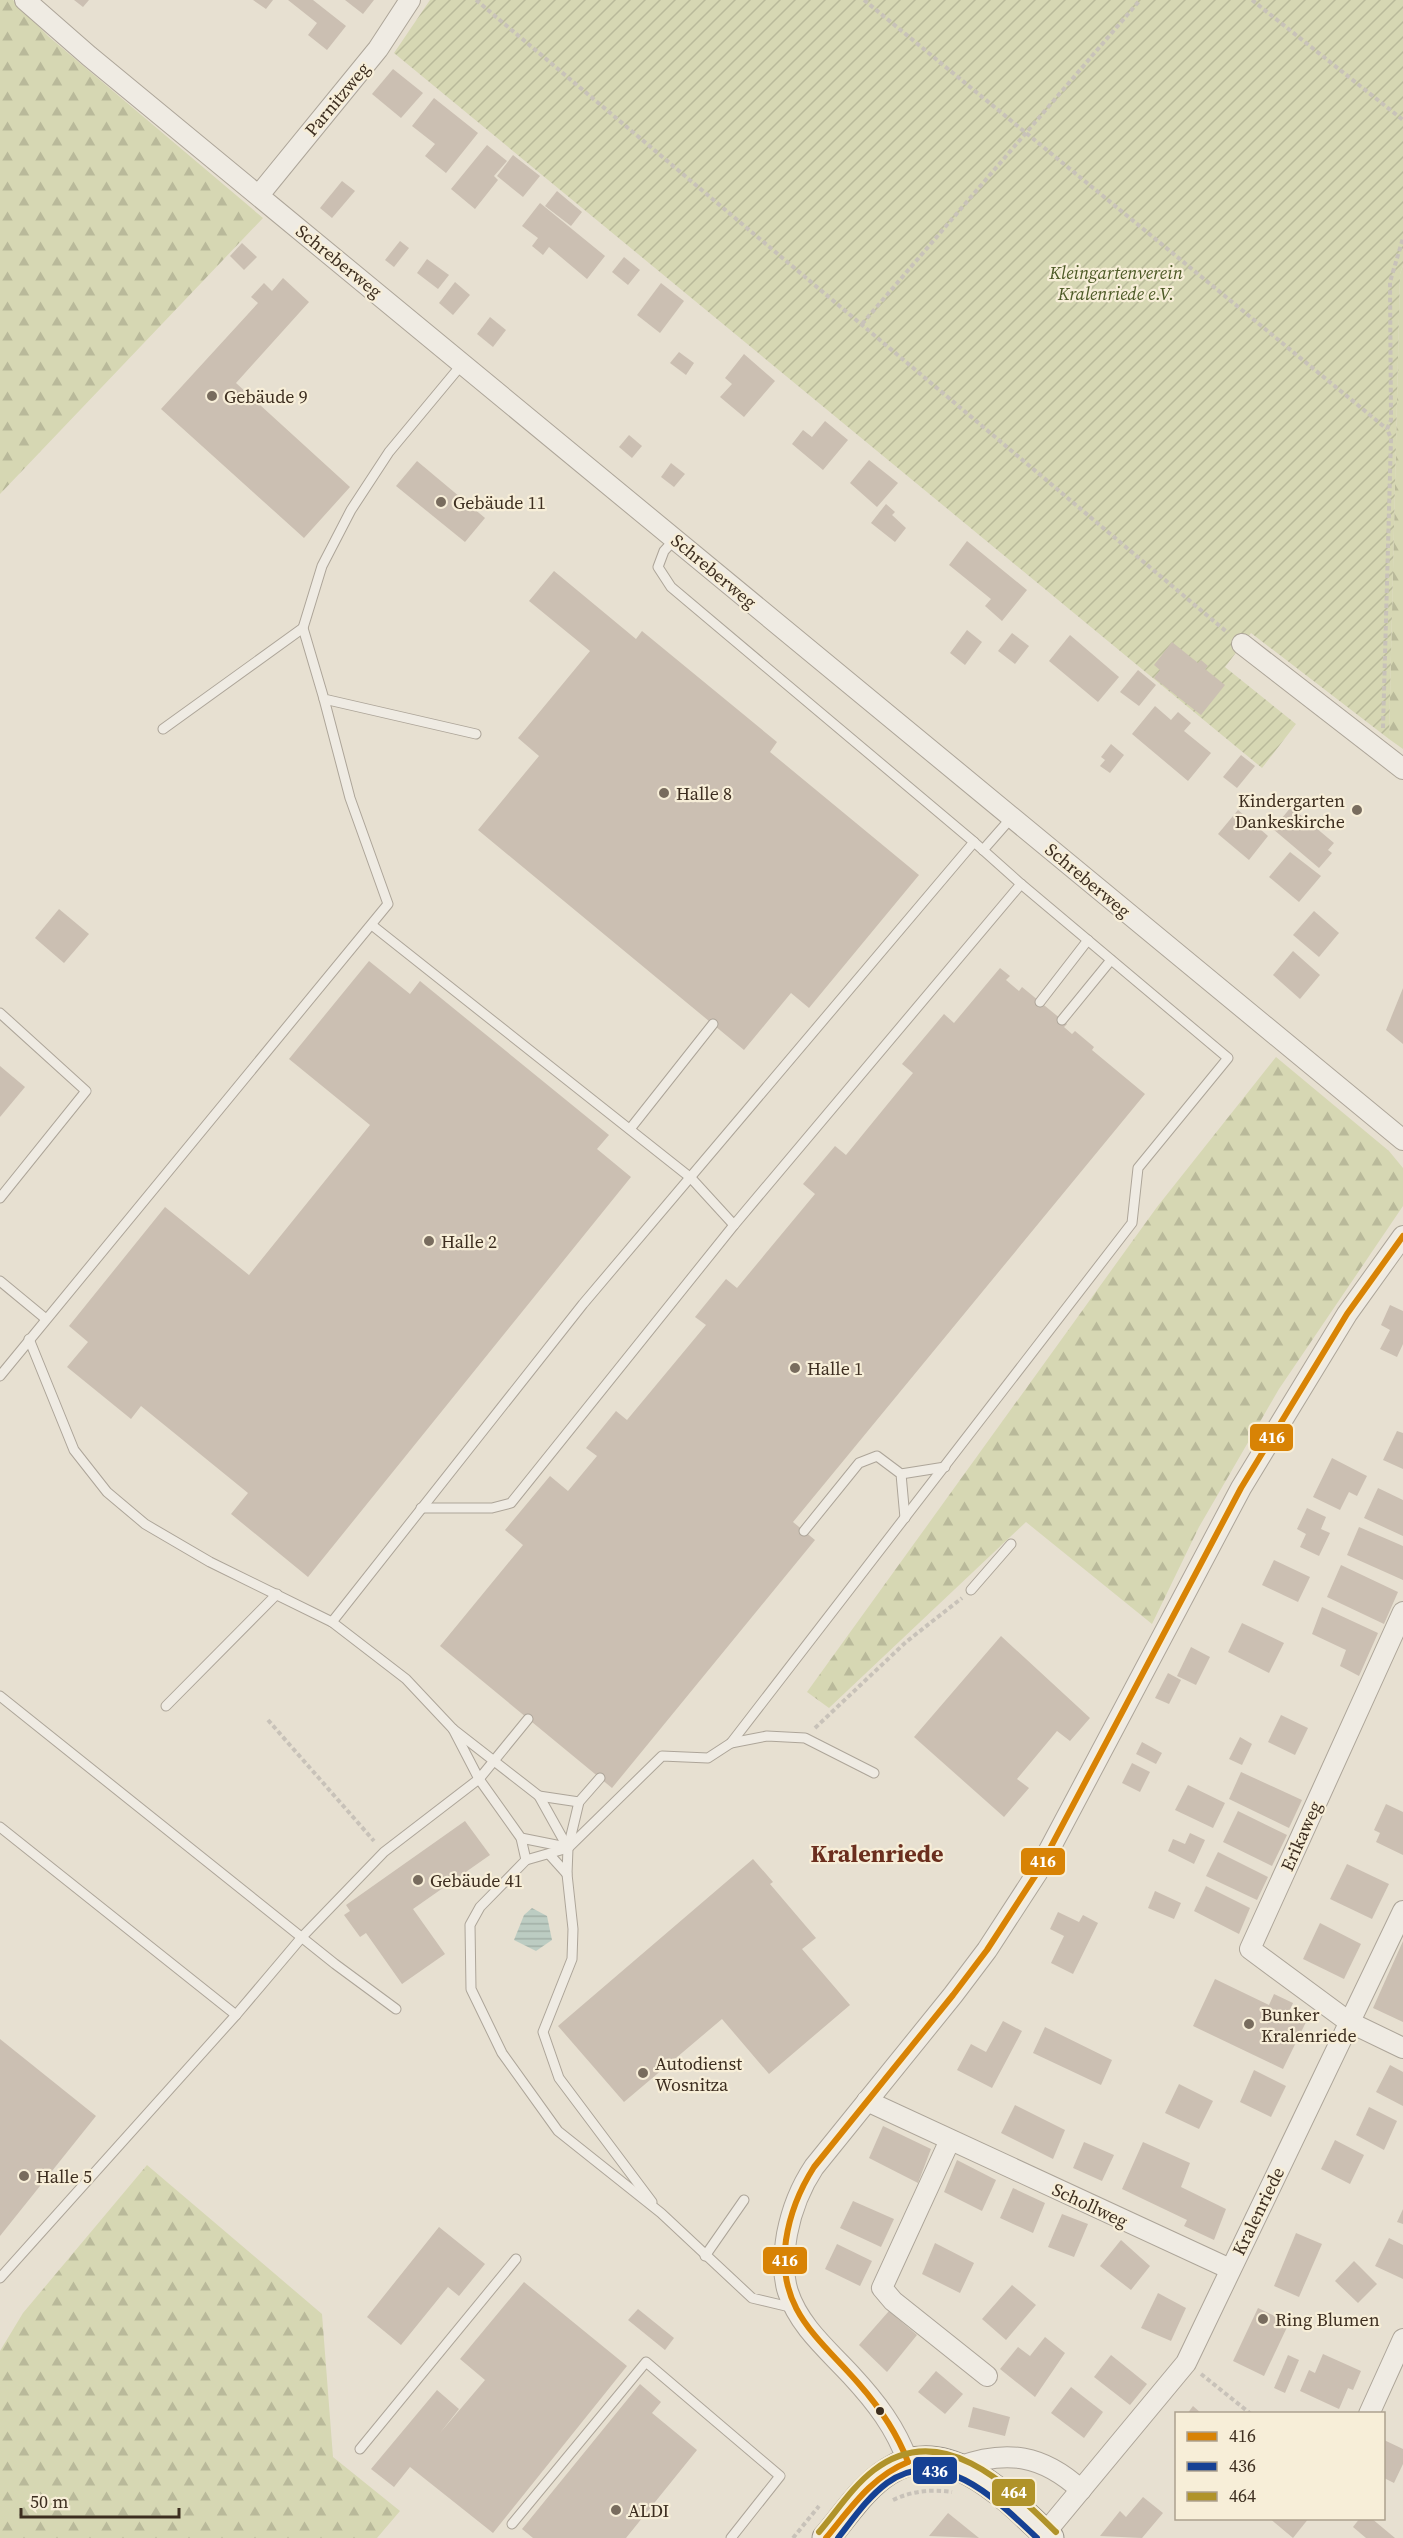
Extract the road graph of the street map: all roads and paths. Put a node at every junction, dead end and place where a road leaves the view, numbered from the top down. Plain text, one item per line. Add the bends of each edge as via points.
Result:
1 (25, 0) edge
2 (410, 0) edge
3 (476, 0) edge
4 (864, 0) edge
5 (1140, 0) edge
6 (1252, 0) edge
7 (1403, 120) edge
8 (1025, 134) junction
9 (258, 195) junction
10 (1403, 238) edge
11 (862, 324) junction
12 (464, 363) junction
13 (1387, 429) junction
14 (675, 538) junction
15 (303, 628) junction
16 (1242, 645) joint
17 (324, 699) junction
18 (163, 729) dead end
19 (476, 734) dead end
20 (1383, 734) dead end
21 (1403, 769) edge
22 (1012, 817) junction
23 (975, 842) junction
24 (983, 850) junction
25 (1021, 884) junction
26 (373, 926) junction
27 (1088, 940) junction
28 (1111, 960) junction
29 (1040, 1002) dead end
30 (0, 1013) edge
31 (1062, 1020) dead end
32 (713, 1024) dead end
33 (630, 1129) junction
34 (1403, 1140) edge
35 (691, 1178) junction
36 (0, 1198) edge
37 (734, 1226) junction
38 (1403, 1236) edge
39 (0, 1281) edge
40 (46, 1319) junction
41 (30, 1339) junction
42 (0, 1376) edge
43 (945, 1467) junction
44 (901, 1474) junction
45 (421, 1508) junction
46 (905, 1518) junction
47 (804, 1531) dead end
48 (1011, 1544) dead end
49 (971, 1590) joint
50 (277, 1594) junction
51 (1403, 1612) edge
52 (332, 1622) junction
53 (0, 1696) edge
54 (166, 1706) dead end
55 (528, 1719) dead end
56 (268, 1720) dead end
57 (453, 1729) junction
58 (805, 1738) junction
59 (731, 1743) junction
60 (494, 1761) junction
61 (874, 1773) dead end
62 (600, 1778) dead end
63 (478, 1779) junction
64 (539, 1796) junction
65 (579, 1802) junction
66 (0, 1827) edge
67 (521, 1838) junction
68 (377, 1844) dead end
69 (568, 1848) junction
70 (549, 1854) junction
71 (526, 1860) junction
72 (567, 1874) junction
73 (1403, 1911) edge
74 (302, 1937) junction
75 (396, 2009) dead end
76 (236, 2015) junction
77 (1349, 2022) junction
78 (1403, 2048) edge
79 (867, 2101) junction
80 (950, 2140) junction
81 (744, 2200) dead end
82 (661, 2213) junction
83 (705, 2256) junction
84 (516, 2259) dead end
85 (1230, 2269) junction
86 (0, 2278) edge
87 (794, 2308) junction
88 (1403, 2339) edge
89 (1186, 2363) junction
90 (987, 2376) dead end
91 (1248, 2412) edge
92 (1370, 2412) edge
93 (360, 2449) dead end
94 (908, 2462) junction
95 (957, 2480) junction
96 (1081, 2490) junction
97 (885, 2505) dead end
98 (512, 2524) dead end
99 (1048, 2536) edge
100 (731, 2538) edge
101 (826, 2538) edge

1 - 9 street, Schreberweg
2 - 9 street, Parnitzweg via 378,49
3 - 11 path
4 - 8 path
5 - 8 path
6 - 7 path
8 - 11 path
8 - 13 path
9 - 12 street, Schreberweg
10 - 13 path via 1390,282 1391,420
11 - 16 path
12 - 14 street, Schreberweg
12 - 15 lane via 389,452 351,510 322,566
13 - 20 path via 1391,438
14 - 22 street, Schreberweg
14 - 23 lane via 658,567 671,586
15 - 17 lane
15 - 18 lane
16 - 21 street
17 - 19 lane
17 - 26 lane via 350,798 388,904
22 - 24 lane
22 - 34 street, Schreberweg
23 - 24 lane
23 - 35 lane
24 - 25 lane
25 - 27 lane
25 - 37 lane
26 - 33 lane
26 - 40 lane
27 - 28 lane
27 - 29 lane
28 - 31 lane
28 - 43 lane via 1228,1058 1138,1168 1132,1223
30 - 36 lane via 86,1091
32 - 33 lane
33 - 35 lane
35 - 37 lane
35 - 45 lane via 583,1304
37 - 45 lane via 511,1503 492,1508
38 - 79 street via 1347,1314 1241,1488 1037,1873 987,1950
39 - 40 lane
40 - 41 lane
41 - 42 lane
41 - 50 lane via 74,1450 107,1492 146,1524 210,1562
43 - 44 lane
43 - 46 lane
44 - 46 lane
44 - 47 lane via 877,1456 859,1463
45 - 52 lane
46 - 59 lane
48 - 49 lane
49 - 58 path via 906,1642
50 - 52 lane
50 - 54 lane
51 - 77 street, Erikaweg via 1250,1949
52 - 57 lane via 406,1679
53 - 74 lane
55 - 60 lane
56 - 68 path
57 - 60 lane
57 - 63 lane
58 - 59 lane via 767,1736
58 - 61 lane
59 - 69 lane via 708,1758 662,1756
60 - 63 lane
60 - 64 lane
62 - 65 lane
63 - 67 lane
63 - 74 lane via 384,1852
64 - 65 lane
64 - 69 lane
65 - 69 lane
66 - 76 lane
67 - 69 lane
67 - 71 lane
69 - 70 lane
69 - 72 lane
70 - 71 lane
70 - 72 lane
71 - 82 lane via 480,1907 470,1925 471,1989 502,2053 558,2131
72 - 82 lane via 572,1959 543,2032 559,2078
73 - 77 street, Kralenriede
74 - 75 lane
74 - 76 lane
76 - 86 lane
77 - 78 street
77 - 85 street, Kralenriede
79 - 80 street, Schollweg
79 - 87 street via 814,2167 795,2199 784,2252 787,2290
80 - 85 street, Schollweg
80 - 90 street via 882,2289
81 - 83 lane
82 - 83 lane
83 - 87 lane via 752,2298
84 - 93 lane
85 - 89 street, Kralenriede
87 - 94 street via 889,2422
88 - 92 street
89 - 91 path
89 - 96 street, Kralenriede
94 - 95 main road via 928,2460
94 - 101 main road via 875,2482
95 - 96 street via 990,2458 1024,2458 1055,2470
95 - 97 path
95 - 99 main road via 994,2489
96 - 99 street, Kralenriede
98 - 100 lane via 646,2362 780,2476

